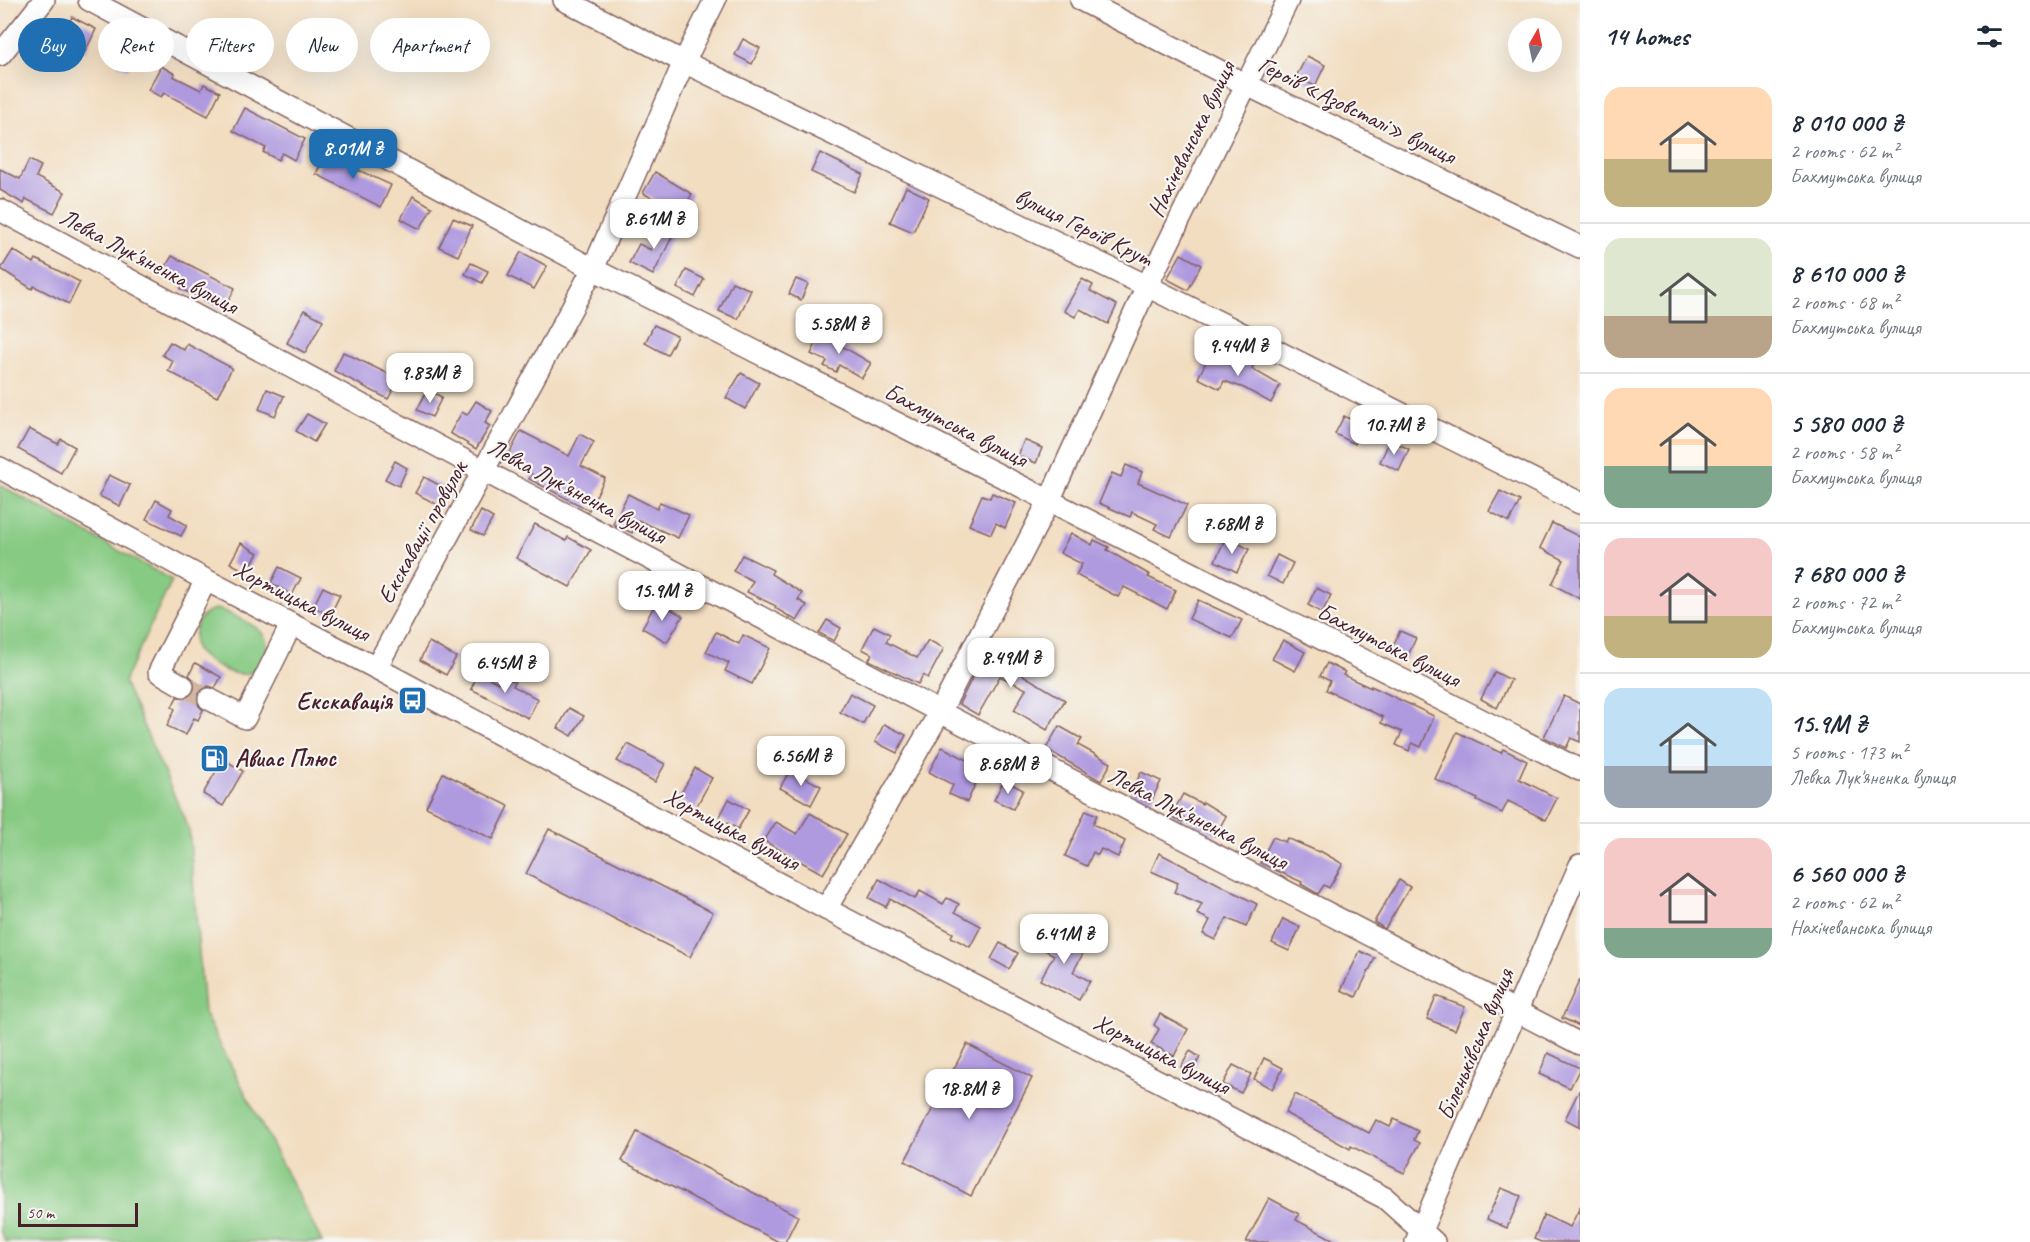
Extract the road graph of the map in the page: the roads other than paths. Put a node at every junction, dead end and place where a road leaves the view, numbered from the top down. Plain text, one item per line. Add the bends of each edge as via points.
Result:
1 (44, 0) edge
2 (89, 0) edge
3 (564, 0) edge
4 (715, 0) edge
5 (1081, 0) edge
6 (1288, 0) edge
7 (0, 55) edge
8 (684, 62) junction
9 (1247, 85) junction
10 (0, 210) edge
11 (1580, 247) edge
12 (593, 269) junction
13 (1147, 286) junction
14 (0, 468) edge
15 (484, 471) junction
16 (1049, 501) junction
17 (1580, 503) edge
18 (206, 580) junction
19 (291, 625) junction
20 (376, 668) junction
21 (183, 686) tunnel mouth
22 (209, 699) tunnel mouth
23 (940, 712) junction
24 (1580, 770) edge
25 (1580, 865) edge
26 (826, 909) junction
27 (1517, 1012) junction
28 (1580, 1044) edge
29 (1424, 1239) edge

1 - 7 street
2 - 12 street, Бахмутська вулиця
3 - 8 street, вулиця Героїв Крут
4 - 8 street, Екскавації провулок
5 - 9 street, Героїв «Азовсталі» вулиця
6 - 9 street, Нахічеванська вулиця
8 - 12 street, Екскавації провулок
8 - 13 street, вулиця Героїв Крут
9 - 11 street, Героїв «Азовсталі» вулиця
9 - 13 street, Нахічеванська вулиця
10 - 15 street, Левка Лук'яненка вулиця
12 - 15 street, Екскавації провулок
12 - 16 street, Бахмутська вулиця
13 - 16 street, Нахічеванська вулиця
13 - 17 street, вулиця Героїв Крут
14 - 18 street, Хортицька вулиця
15 - 20 street, Екскавації провулок
15 - 23 street, Левка Лук'яненка вулиця
16 - 23 street, Нахічеванська вулиця
16 - 24 street, Бахмутська вулиця
18 - 19 street, Хортицька вулиця
18 - 21 street via 159,672
19 - 20 street, Хортицька вулиця
19 - 22 street via 245,718
20 - 26 street, Хортицька вулиця
23 - 26 street, Нахічеванська вулиця
23 - 27 street, Левка Лук'яненка вулиця
25 - 27 street, Біленьківська вулиця
26 - 29 street, Хортицька вулиця via 1384,1198
27 - 28 street, Левка Лук'яненка вулиця
27 - 29 street, Біленьківська вулиця

